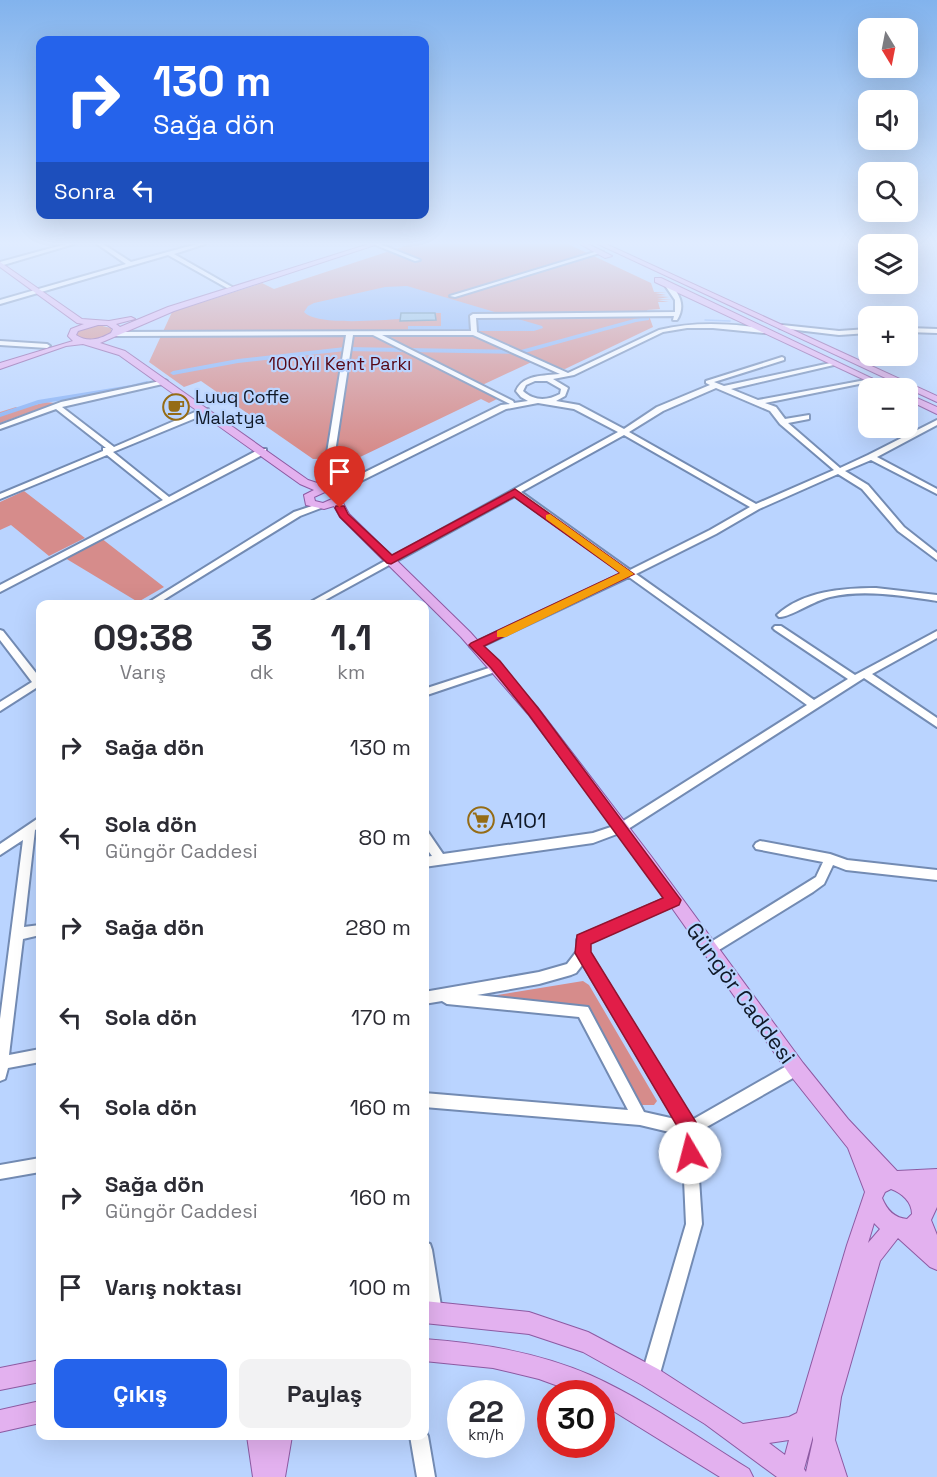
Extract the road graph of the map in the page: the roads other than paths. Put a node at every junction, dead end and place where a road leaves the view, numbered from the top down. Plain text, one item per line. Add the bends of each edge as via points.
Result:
1 (62, 313) edge
2 (149, 313) edge
3 (162, 313) edge
4 (727, 313) edge
5 (750, 313) edge
6 (678, 314) joint
7 (109, 323) junction
8 (77, 327) junction
9 (782, 327) junction
10 (918, 330) edge
11 (661, 331) junction
12 (765, 331) junction
13 (937, 331) edge
14 (858, 332) edge
15 (350, 333) junction
16 (374, 333) junction
17 (474, 333) junction
18 (114, 334) junction
19 (85, 342) junction
20 (0, 344) edge
21 (47, 346) junction
22 (122, 353) junction
23 (782, 359) dead end
24 (0, 361) edge
25 (835, 364) junction
26 (0, 366) edge
27 (570, 375) junction
28 (865, 378) edge
29 (540, 379) junction
30 (165, 382) junction
31 (858, 382) edge
32 (719, 387) junction
33 (565, 390) junction
34 (519, 391) junction
35 (937, 399) edge
36 (542, 401) junction
37 (512, 402) junction
38 (759, 402) junction
39 (918, 402) edge
40 (58, 407) junction
41 (504, 407) junction
42 (576, 407) junction
43 (206, 411) junction
44 (937, 411) edge
45 (806, 417) dead end
46 (783, 422) junction
47 (937, 422) edge
48 (0, 427) edge
49 (624, 432) junction
50 (109, 449) junction
51 (262, 451) junction
52 (871, 457) junction
53 (839, 471) junction
54 (304, 482) junction
55 (515, 492) junction
56 (937, 492) edge
57 (331, 493) junction
58 (0, 497) edge
59 (309, 497) junction
60 (168, 500) junction
61 (321, 506) junction
62 (756, 507) junction
63 (297, 514) junction
64 (344, 515) junction
65 (937, 557) edge
66 (391, 560) junction
67 (629, 574) junction
68 (0, 589) edge
69 (937, 598) edge
70 (162, 600) edge
71 (319, 600) edge
72 (782, 615) dead end
73 (778, 628) dead end
74 (0, 633) edge
75 (937, 634) edge
76 (475, 645) junction
77 (498, 669) junction
78 (865, 674) junction
79 (36, 679) edge
80 (855, 680) junction
81 (36, 685) edge
82 (429, 691) edge
83 (814, 705) junction
84 (0, 707) edge
85 (937, 723) edge
86 (35, 824) edge
87 (621, 828) junction
88 (429, 842) edge
89 (760, 846) dead end
90 (0, 850) edge
91 (440, 859) junction
92 (830, 859) junction
93 (429, 861) edge
94 (937, 875) edge
95 (673, 900) junction
96 (36, 931) edge
97 (18, 934) junction
98 (710, 948) junction
99 (583, 953) junction
100 (429, 997) edge
101 (429, 997) edge
102 (36, 1057) edge
103 (0, 1066) edge
104 (795, 1069) junction
105 (429, 1100) edge
106 (640, 1118) junction
107 (689, 1129) junction
108 (855, 1144) junction
109 (36, 1166) edge
110 (0, 1172) edge
111 (937, 1179) edge
112 (895, 1180) junction
113 (937, 1187) edge
114 (874, 1195) junction
115 (910, 1223) junction
116 (937, 1259) edge
117 (429, 1312) edge
118 (429, 1350) edge
119 (36, 1372) edge
120 (650, 1377) junction
121 (0, 1379) edge
122 (36, 1413) edge
123 (0, 1421) edge
124 (805, 1421) junction
125 (740, 1436) junction
126 (264, 1440) edge
127 (265, 1440) edge
128 (420, 1440) edge
129 (825, 1440) junction
130 (792, 1476) edge
131 (265, 1477) edge
132 (273, 1477) edge
133 (426, 1477) edge
134 (741, 1477) edge
135 (816, 1477) edge
136 (836, 1477) edge

1 - 8 main road
2 - 7 main road
3 - 18 main road
4 - 12 main road
5 - 9 main road
6 - 11 street
6 - 17 street via 472,316
7 - 8 main road
7 - 18 main road via 117,328
8 - 19 main road via 73,337
8 - 21 main road
9 - 14 street
9 - 35 main road
10 - 13 street
11 - 12 street via 703,325
11 - 27 street
12 - 25 main road
15 - 16 street
15 - 18 street
15 - 57 street via 330,459
16 - 17 street
16 - 37 street
17 - 27 street
18 - 19 main road
18 - 22 main road
19 - 22 main road
19 - 26 main road via 64,344
20 - 21 street
21 - 24 main road
22 - 30 main road
23 - 32 street via 708,382
25 - 28 main road
25 - 32 street
27 - 29 street
27 - 33 street
29 - 33 street via 555,381
29 - 34 street via 521,384
30 - 40 street
30 - 43 main road
31 - 38 street
32 - 38 street
32 - 49 street via 660,409
33 - 36 street via 559,398
33 - 42 street
34 - 36 street via 525,398
34 - 37 street
36 - 41 street
36 - 42 street
37 - 41 street
38 - 46 street via 773,409
39 - 44 main road
40 - 48 street
40 - 50 street
41 - 57 street
42 - 49 street
43 - 50 street
43 - 51 main road
45 - 46 street
46 - 53 street
47 - 52 street
49 - 55 street
49 - 62 street
50 - 58 street
50 - 60 street
51 - 54 main road
51 - 60 street
52 - 53 street
52 - 56 street
53 - 62 street
53 - 65 street via 865,487 901,529
54 - 57 main road
54 - 59 main road
55 - 66 street
55 - 67 street
57 - 59 main road
57 - 61 main road
57 - 64 main road, Güngör Caddesi
59 - 61 main road, Güngör Caddesi
59 - 63 street
60 - 68 street
61 - 63 street
61 - 64 main road, Güngör Caddesi
62 - 67 street
63 - 70 street
64 - 66 main road, Güngör Caddesi
66 - 71 street
66 - 76 main road, Güngör Caddesi
67 - 76 street
67 - 83 street
69 - 72 street via 911,593 849,592 818,596
73 - 80 street
74 - 79 street
75 - 78 street
76 - 77 main road, Güngör Caddesi
77 - 82 street
77 - 87 main road, Güngör Caddesi
78 - 80 street
78 - 85 street
80 - 83 street
81 - 84 street
83 - 87 street
86 - 90 street
86 - 97 street
87 - 91 street via 593,838
87 - 95 main road, Güngör Caddesi
88 - 91 street
89 - 92 street
91 - 93 street
92 - 94 street via 846,865
92 - 98 street via 820,880
95 - 98 main road, Güngör Caddesi
95 - 99 street via 583,940
96 - 97 street
97 - 103 street
98 - 104 main road, Güngör Caddesi
99 - 100 street via 571,969
99 - 107 street
101 - 106 street via 583,1011
102 - 103 street
104 - 107 street
104 - 108 main road, Güngör Caddesi
105 - 106 street
106 - 107 street
107 - 120 street via 694,1224
108 - 112 main road, Güngör Caddesi
108 - 114 main road, Güngör Caddesi
109 - 110 street
111 - 112 main road
112 - 114 main road via 883,1180
112 - 115 main road, Güngör Caddesi via 920,1198
113 - 115 main road
114 - 115 main road, Güngör Caddesi via 881,1216
114 - 124 main road
115 - 116 main road, Güngör Caddesi
115 - 129 main road via 871,1255 830,1397
117 - 120 main road via 529,1323 558,1331
118 - 134 main road via 520,1364 602,1392
119 - 121 main road
120 - 125 main road
122 - 123 main road
124 - 125 main road via 781,1431
124 - 130 main road
125 - 130 main road
126 - 131 main road
127 - 132 main road
128 - 133 street
129 - 135 main road
129 - 136 main road

